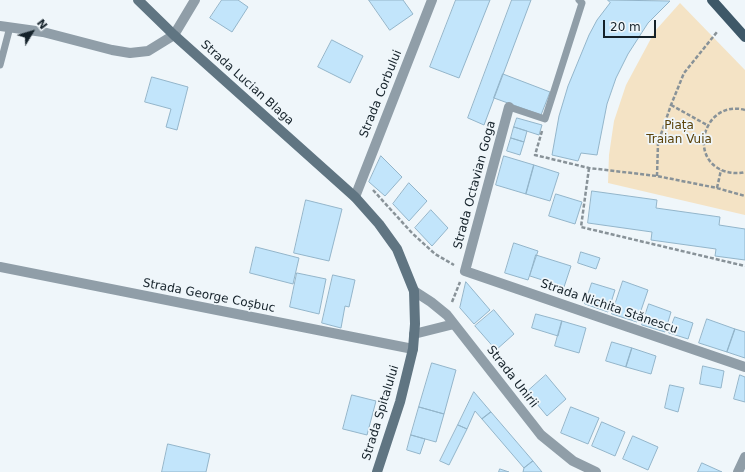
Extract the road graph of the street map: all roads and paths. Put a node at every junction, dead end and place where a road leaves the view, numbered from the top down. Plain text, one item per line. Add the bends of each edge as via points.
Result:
1 (138, 0) edge
2 (195, 0) edge
3 (432, 0) edge
4 (579, 0) edge
5 (712, 0) edge
6 (5, 26) edge
7 (717, 32) dead end
8 (174, 35) junction
9 (745, 37) edge
10 (0, 65) edge
11 (671, 105) junction
12 (509, 107) joint
13 (745, 110) edge
14 (545, 119) junction
15 (707, 125) junction
16 (589, 168) junction
17 (721, 170) junction
18 (745, 172) edge
19 (657, 176) junction
20 (362, 178) junction
21 (717, 188) junction
22 (745, 196) edge
23 (354, 197) junction
24 (745, 266) edge
25 (0, 267) edge
26 (465, 271) junction
27 (414, 291) junction
28 (446, 315) junction
29 (454, 324) junction
30 (414, 334) junction
31 (413, 349) junction
32 (745, 367) edge
33 (745, 457) edge
34 (377, 472) edge
35 (596, 472) edge
36 (738, 472) edge

1 - 8 main road, Strada Lucian Blaga
2 - 8 street
3 - 20 street, Strada Corbului
4 - 14 lane via 582,3
5 - 9 main road
6 - 8 street via 43,32 130,53 148,51
6 - 10 lane
7 - 11 path via 684,73
8 - 23 main road, Strada Lucian Blaga
11 - 15 path
11 - 19 path via 658,143
12 - 14 lane
12 - 26 street, Strada Octavian Goga
13 - 15 path via 725,110
14 - 16 path via 535,155
15 - 17 path via 703,140 706,155
16 - 19 path
16 - 24 path via 581,227
17 - 18 path via 732,173
17 - 21 path
19 - 21 path
20 - 23 street, Strada Corbului
20 - 26 path via 435,254
21 - 22 path
23 - 27 main road, Strada Lucian Blaga via 379,224 397,249
25 - 31 street, Strada George Coșbuc
26 - 28 path
26 - 32 street, Strada Nichita Stănescu
27 - 28 street, Strada Unirii
27 - 30 main road, Strada Spitalului
28 - 29 street, Strada Unirii
29 - 30 street
29 - 35 street, Strada Unirii via 540,435 572,461
30 - 31 main road, Strada Spitalului
31 - 34 main road, Strada Spitalului via 400,402
33 - 36 street

